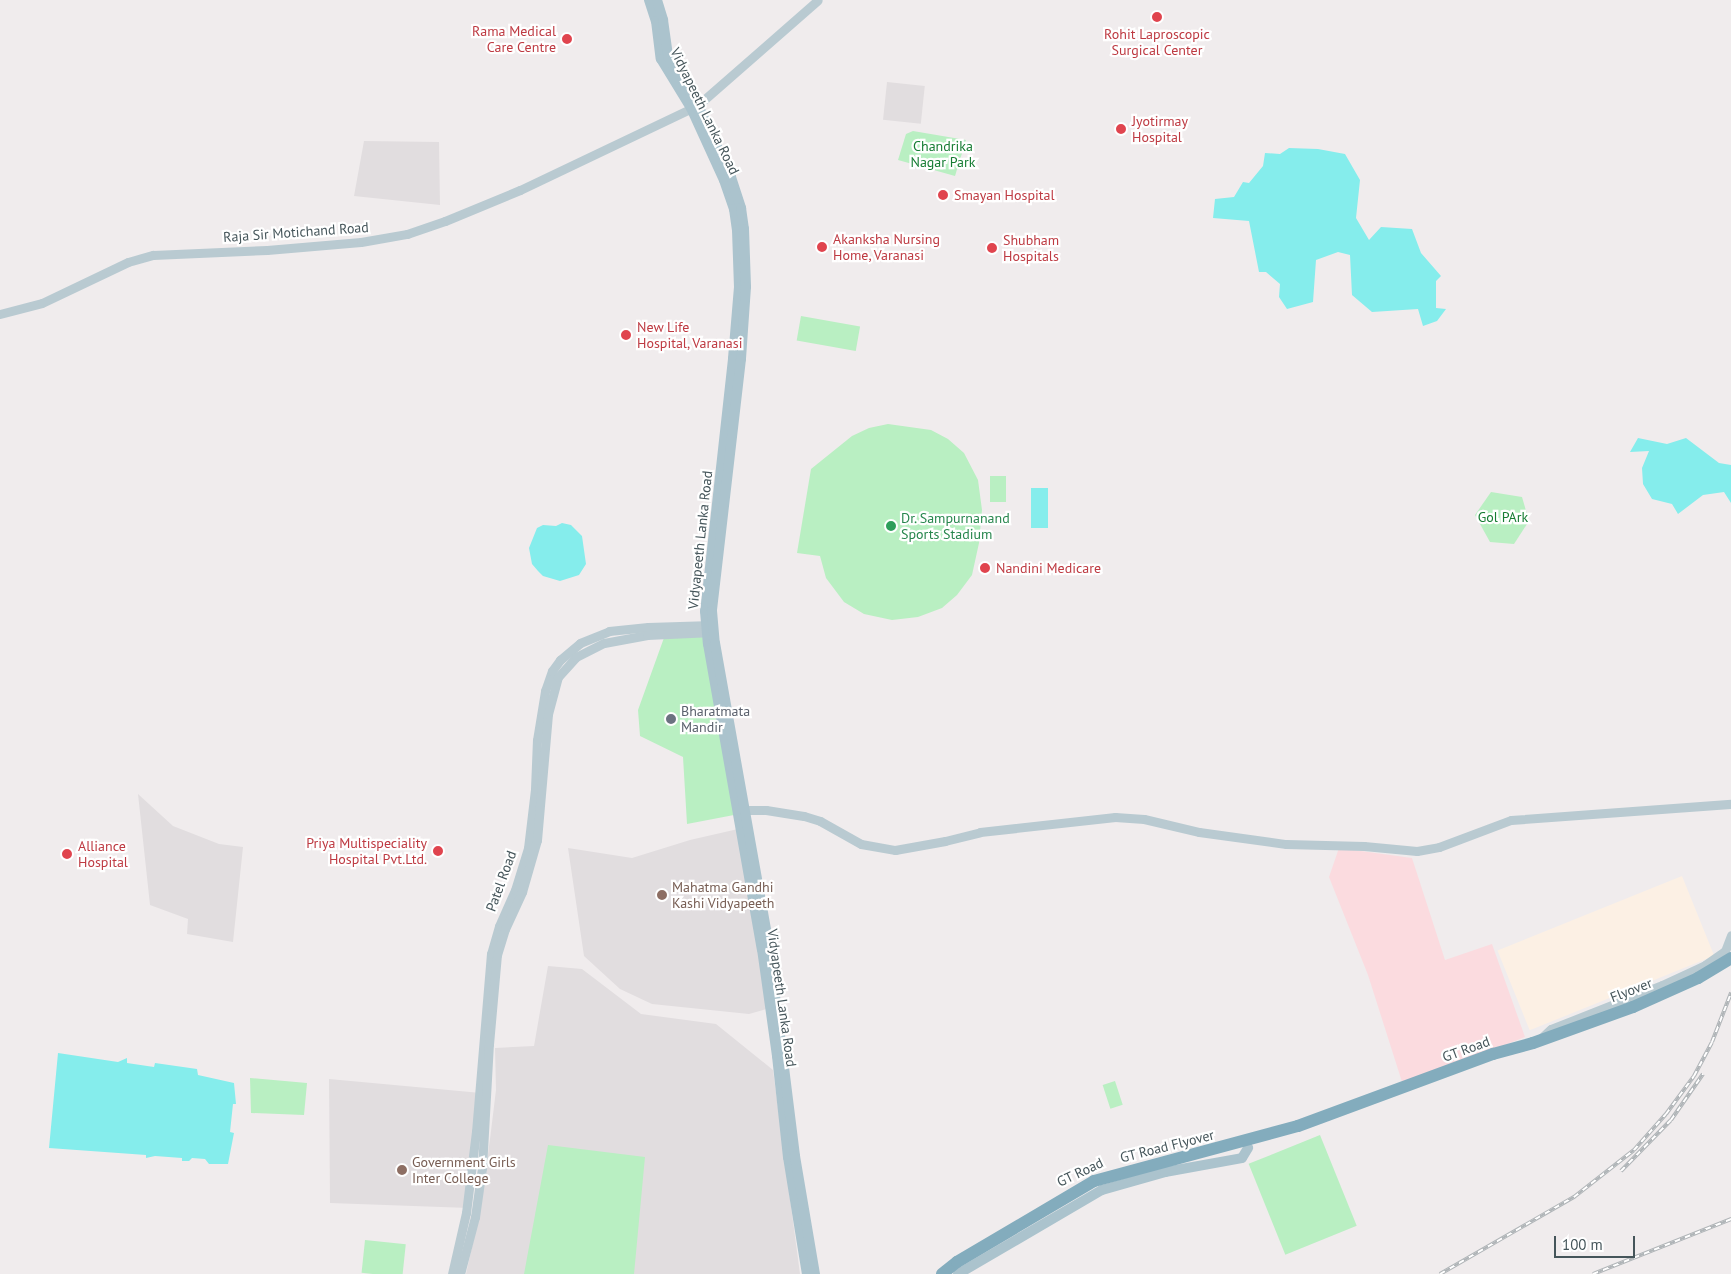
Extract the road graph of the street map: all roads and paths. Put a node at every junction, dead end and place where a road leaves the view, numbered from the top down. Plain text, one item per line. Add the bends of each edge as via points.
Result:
1 (649, 0) edge
2 (657, 0) edge
3 (818, 0) edge
4 (694, 107) junction
5 (0, 314) edge
6 (710, 629) junction
7 (1731, 804) edge
8 (745, 810) junction
9 (1731, 935) edge
10 (494, 954) junction
11 (1731, 958) edge
12 (1538, 1040) junction
13 (1242, 1146) junction
14 (801, 1219) junction
15 (452, 1274) edge
16 (460, 1274) edge
17 (811, 1274) edge
18 (938, 1274) edge
19 (942, 1274) edge
20 (952, 1274) edge
21 (958, 1274) edge

1 - 4 main road, Vidyapeeth Lanka Road via 656,21 661,60
2 - 4 main road, Vidyapeeth Lanka Road via 668,57
3 - 4 street, Raja Sir Motichand Road
4 - 5 street, Raja Sir Motichand Road via 520,190 407,234 332,245 153,255 128,262 42,303
4 - 6 main road, Vidyapeeth Lanka Road via 737,195 745,245 741,359
6 - 8 main road, Vidyapeeth Lanka Road
6 - 10 street, Patel Road via 604,643 576,657 558,676 548,714 537,840 522,892
6 - 14 main road, Vidyapeeth Lanka Road via 762,949
7 - 8 street via 1511,820 1439,847 1417,851 1286,844 1199,832 1144,818 1115,817 980,832 895,850 861,844 820,821 804,816
8 - 14 main road, Vidyapeeth Lanka Road via 769,947
9 - 12 street via 1725,951 1717,958 1673,981 1551,1029
10 - 15 street, Patel Road via 466,1213
10 - 16 street, Patel Road via 482,1168 475,1217
11 - 12 highway, Flyover via 1662,995
12 - 13 highway, GT Road via 1493,1054 1299,1129
13 - 18 main road, GT Road via 1235,1141 1094,1179
13 - 19 highway, GT Road Flyover via 1094,1181
13 - 20 highway, GT Road Flyover via 1096,1187
13 - 21 main road, GT Road via 1242,1158 1165,1172 1102,1190
14 - 17 main road, Vidyapeeth Lanka Road

